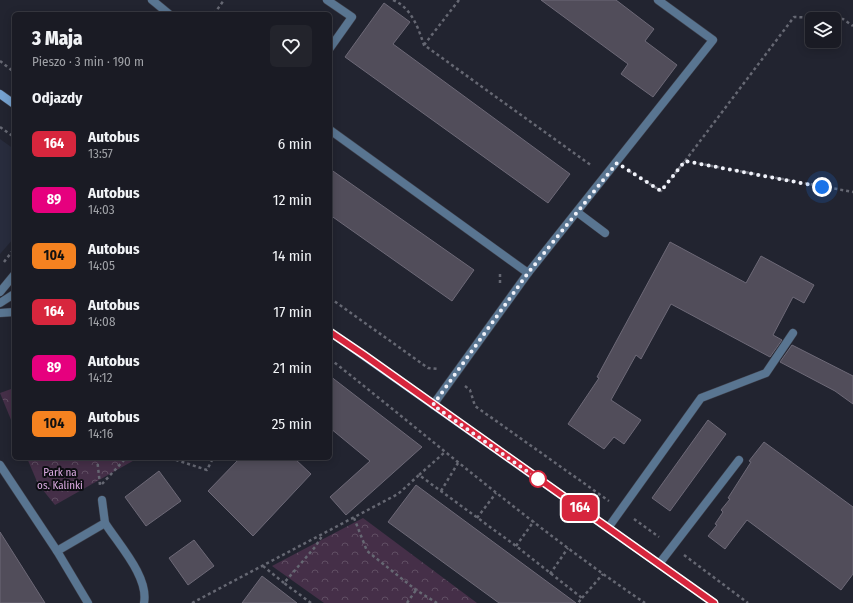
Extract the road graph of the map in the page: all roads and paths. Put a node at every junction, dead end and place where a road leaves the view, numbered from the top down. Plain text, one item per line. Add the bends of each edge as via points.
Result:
1 (152, 0) edge
2 (224, 0) edge
3 (327, 0) edge
4 (393, 0) edge
5 (459, 0) edge
6 (658, 0) edge
7 (167, 12) edge
8 (215, 12) edge
9 (853, 26) edge
10 (332, 45) edge
11 (424, 45) junction
12 (0, 62) edge
13 (12, 71) edge
14 (0, 94) edge
15 (12, 103) edge
16 (0, 128) edge
17 (332, 131) edge
18 (12, 136) edge
19 (685, 161) junction
20 (617, 163) junction
21 (598, 171) dead end
22 (853, 192) edge
23 (577, 212) junction
24 (604, 233) dead end
25 (12, 252) edge
26 (0, 267) edge
27 (497, 269) dead end
28 (528, 273) junction
29 (12, 277) edge
30 (499, 289) dead end
31 (0, 292) edge
32 (12, 295) edge
33 (332, 299) edge
34 (0, 303) edge
35 (12, 312) edge
36 (0, 313) edge
37 (793, 332) dead end
38 (332, 333) edge
39 (332, 361) edge
40 (453, 378) junction
41 (433, 405) junction
42 (445, 452) junction
43 (97, 460) edge
44 (124, 460) edge
45 (176, 460) edge
46 (212, 460) edge
47 (739, 460) dead end
48 (458, 462) junction
49 (0, 465) edge
50 (419, 475) junction
51 (440, 491) junction
52 (496, 493) junction
53 (102, 500) dead end
54 (621, 510) junction
55 (354, 518) junction
56 (477, 518) junction
57 (534, 521) junction
58 (105, 523) junction
59 (608, 528) junction
60 (322, 535) junction
61 (516, 546) junction
62 (672, 546) junction
63 (568, 548) junction
64 (57, 552) junction
65 (659, 564) junction
66 (263, 566) junction
67 (550, 574) junction
68 (603, 574) junction
69 (284, 583) junction
70 (416, 590) junction
71 (582, 598) junction
72 (88, 603) edge
73 (144, 603) edge
74 (192, 603) edge
75 (311, 603) edge
76 (406, 603) edge
77 (437, 603) edge
78 (578, 603) edge
79 (645, 603) edge
80 (714, 603) edge
81 (748, 603) edge

1 - 7 street
2 - 8 path
3 - 10 street via 352,17
4 - 11 path via 415,20
5 - 11 path
6 - 20 street via 713,40
9 - 19 path via 843,19 794,17
11 - 21 path
12 - 13 path
14 - 15 street
16 - 18 path
17 - 28 street
19 - 20 path via 661,191
19 - 22 path
20 - 23 street
23 - 24 street
23 - 28 street
25 - 26 path
27 - 30 path via 501,274
28 - 40 street
29 - 31 street
32 - 34 street
33 - 40 path via 428,368 442,370
35 - 36 street
37 - 54 street via 766,373 700,398
38 - 41 street
39 - 42 path
40 - 41 street
40 - 54 path via 470,390 475,406
41 - 59 street
42 - 48 path
42 - 50 path
43 - 44 path via 100,487
45 - 46 path via 207,470
47 - 62 street
48 - 51 path
48 - 52 path
49 - 64 street
50 - 51 path
50 - 55 path via 398,494
51 - 56 path
52 - 56 path
52 - 57 path
53 - 58 street
54 - 59 street
54 - 62 path
55 - 60 path
55 - 70 path via 367,551
56 - 61 path
57 - 61 path
57 - 63 path
58 - 64 street
58 - 73 street via 139,574 146,595
59 - 65 street
60 - 66 path
60 - 69 path via 316,547
61 - 67 path
62 - 65 street
62 - 81 path
63 - 67 path
63 - 68 path
64 - 72 street
65 - 80 street
66 - 69 path
66 - 74 path
67 - 71 path
68 - 71 path
68 - 79 path
69 - 75 path
70 - 76 path
70 - 77 path
71 - 78 path

